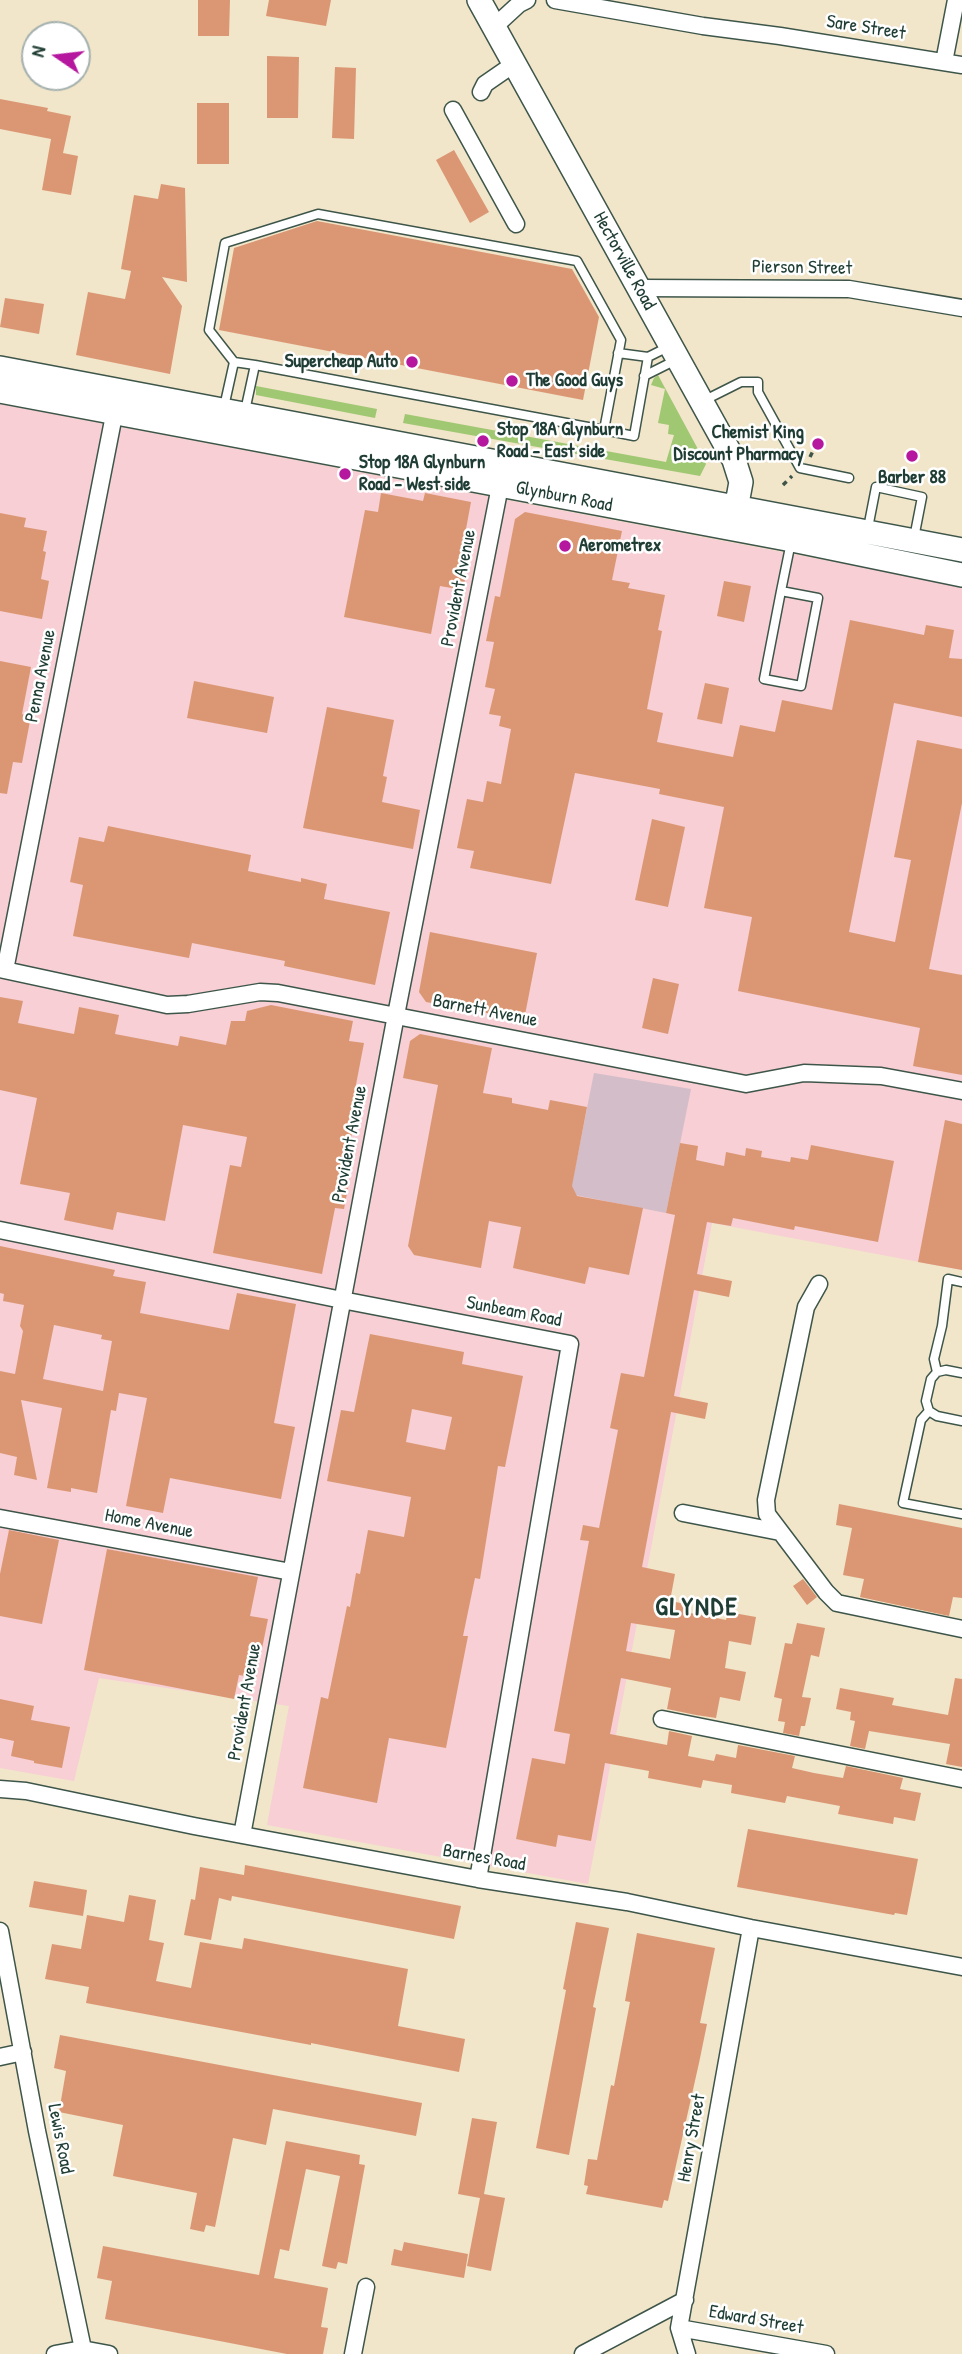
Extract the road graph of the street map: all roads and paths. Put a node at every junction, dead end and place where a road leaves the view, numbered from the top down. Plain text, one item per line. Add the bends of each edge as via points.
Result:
1 (479, 0) edge
2 (555, 0) edge
3 (956, 0) edge
4 (521, 1) edge
5 (494, 27) junction
6 (944, 62) junction
7 (962, 65) edge
8 (453, 110) dead end
9 (516, 225) dead end
10 (639, 288) junction
11 (962, 308) edge
12 (675, 352) junction
13 (618, 353) junction
14 (648, 357) junction
15 (234, 362) junction
16 (255, 366) junction
17 (0, 368) edge
18 (644, 376) junction
19 (0, 391) edge
20 (119, 391) junction
21 (702, 401) junction
22 (234, 412) junction
23 (114, 414) junction
24 (604, 430) junction
25 (815, 447) dead end
26 (809, 459) dead end
27 (505, 462) junction
28 (796, 472) dead end
29 (849, 478) dead end
30 (500, 485) junction
31 (783, 485) dead end
32 (734, 517) junction
33 (867, 531) junction
34 (792, 540) junction
35 (914, 540) junction
36 (962, 550) edge
37 (962, 575) edge
38 (781, 591) junction
39 (3, 969) edge
40 (396, 1015) junction
41 (962, 1091) edge
42 (0, 1230) edge
43 (962, 1282) edge
44 (819, 1284) dead end
45 (342, 1300) junction
46 (937, 1372) junction
47 (962, 1373) edge
48 (929, 1411) junction
49 (962, 1422) edge
50 (683, 1513) dead end
51 (962, 1514) edge
52 (0, 1518) edge
53 (780, 1532) junction
54 (290, 1572) junction
55 (962, 1629) edge
56 (662, 1719) dead end
57 (962, 1779) edge
58 (0, 1789) edge
59 (242, 1835) junction
60 (478, 1879) junction
61 (751, 1928) junction
62 (0, 1931) edge
63 (962, 1967) edge
64 (23, 2052) junction
65 (0, 2057) edge
66 (366, 2287) dead end
67 (685, 2300) junction
68 (679, 2328) junction
69 (83, 2351) edge
70 (55, 2354) edge
71 (109, 2354) edge
72 (353, 2354) edge
73 (583, 2354) edge
74 (687, 2354) edge
75 (826, 2354) edge

1 - 5 main road, Hectorville Road
2 - 6 street, Sare Street
3 - 6 street
4 - 5 street
5 - 10 main road, Hectorville Road
6 - 7 street, Sare Street
8 - 9 street
10 - 11 street, Pierson Street via 849,289
10 - 12 main road, Hectorville Road
12 - 14 lane
12 - 18 lane
12 - 21 main road, Hectorville Road
13 - 14 lane
13 - 15 lane via 621,340 577,261 318,214 225,243 209,330
13 - 24 lane
14 - 18 lane
15 - 16 lane
15 - 22 lane
16 - 22 lane
16 - 24 lane
17 - 20 main road, Glynburn Road
18 - 24 lane via 634,436
19 - 23 main road, Glynburn Road
20 - 22 main road, Glynburn Road
20 - 23 street, Penna Avenue
21 - 29 lane via 741,382 758,382 758,392 800,468
21 - 32 main road, Hectorville Road via 741,482
22 - 27 main road, Glynburn Road
23 - 30 main road, Glynburn Road
23 - 39 street, Penna Avenue
25 - 26 path
27 - 30 street, Provident Avenue
27 - 32 main road, Glynburn Road
28 - 31 path
30 - 32 main road, Glynburn Road
30 - 40 street, Provident Avenue
32 - 33 main road, Glynburn Road
32 - 34 main road, Glynburn Road
33 - 35 main road, Glynburn Road
33 - 35 lane via 876,487 922,497
34 - 37 main road, Glynburn Road
34 - 38 lane
35 - 36 main road, Glynburn Road
38 - 38 lane via 764,679 801,686 818,598
39 - 40 street, Barnett Avenue via 167,1005 260,992
40 - 41 street, Barnett Avenue via 746,1084 804,1073 881,1076
40 - 45 street, Provident Avenue
42 - 45 street, Sunbeam Road
43 - 46 lane via 948,1279 934,1359
44 - 53 street via 806,1307 766,1500 767,1514
45 - 54 street, Provident Avenue
45 - 60 street, Sunbeam Road via 570,1344
46 - 47 lane
46 - 48 lane via 926,1401
48 - 49 lane
48 - 51 lane via 921,1420 903,1503
50 - 53 street
52 - 54 street, Home Avenue
53 - 55 street via 837,1603
54 - 59 street, Provident Avenue
56 - 57 street
58 - 59 street, Barnes Road
59 - 60 street, Barnes Road
60 - 61 street, Barnes Road via 627,1902
61 - 63 street, Barnes Road
61 - 67 street, Henry Street
62 - 64 street, Lewis Road
64 - 65 street
64 - 69 street, Lewis Road
66 - 72 street
67 - 68 street, Henry Street
67 - 73 street, Edward Street
68 - 74 street, Henry Street
68 - 75 street, Edward Street
69 - 70 street
69 - 71 street

